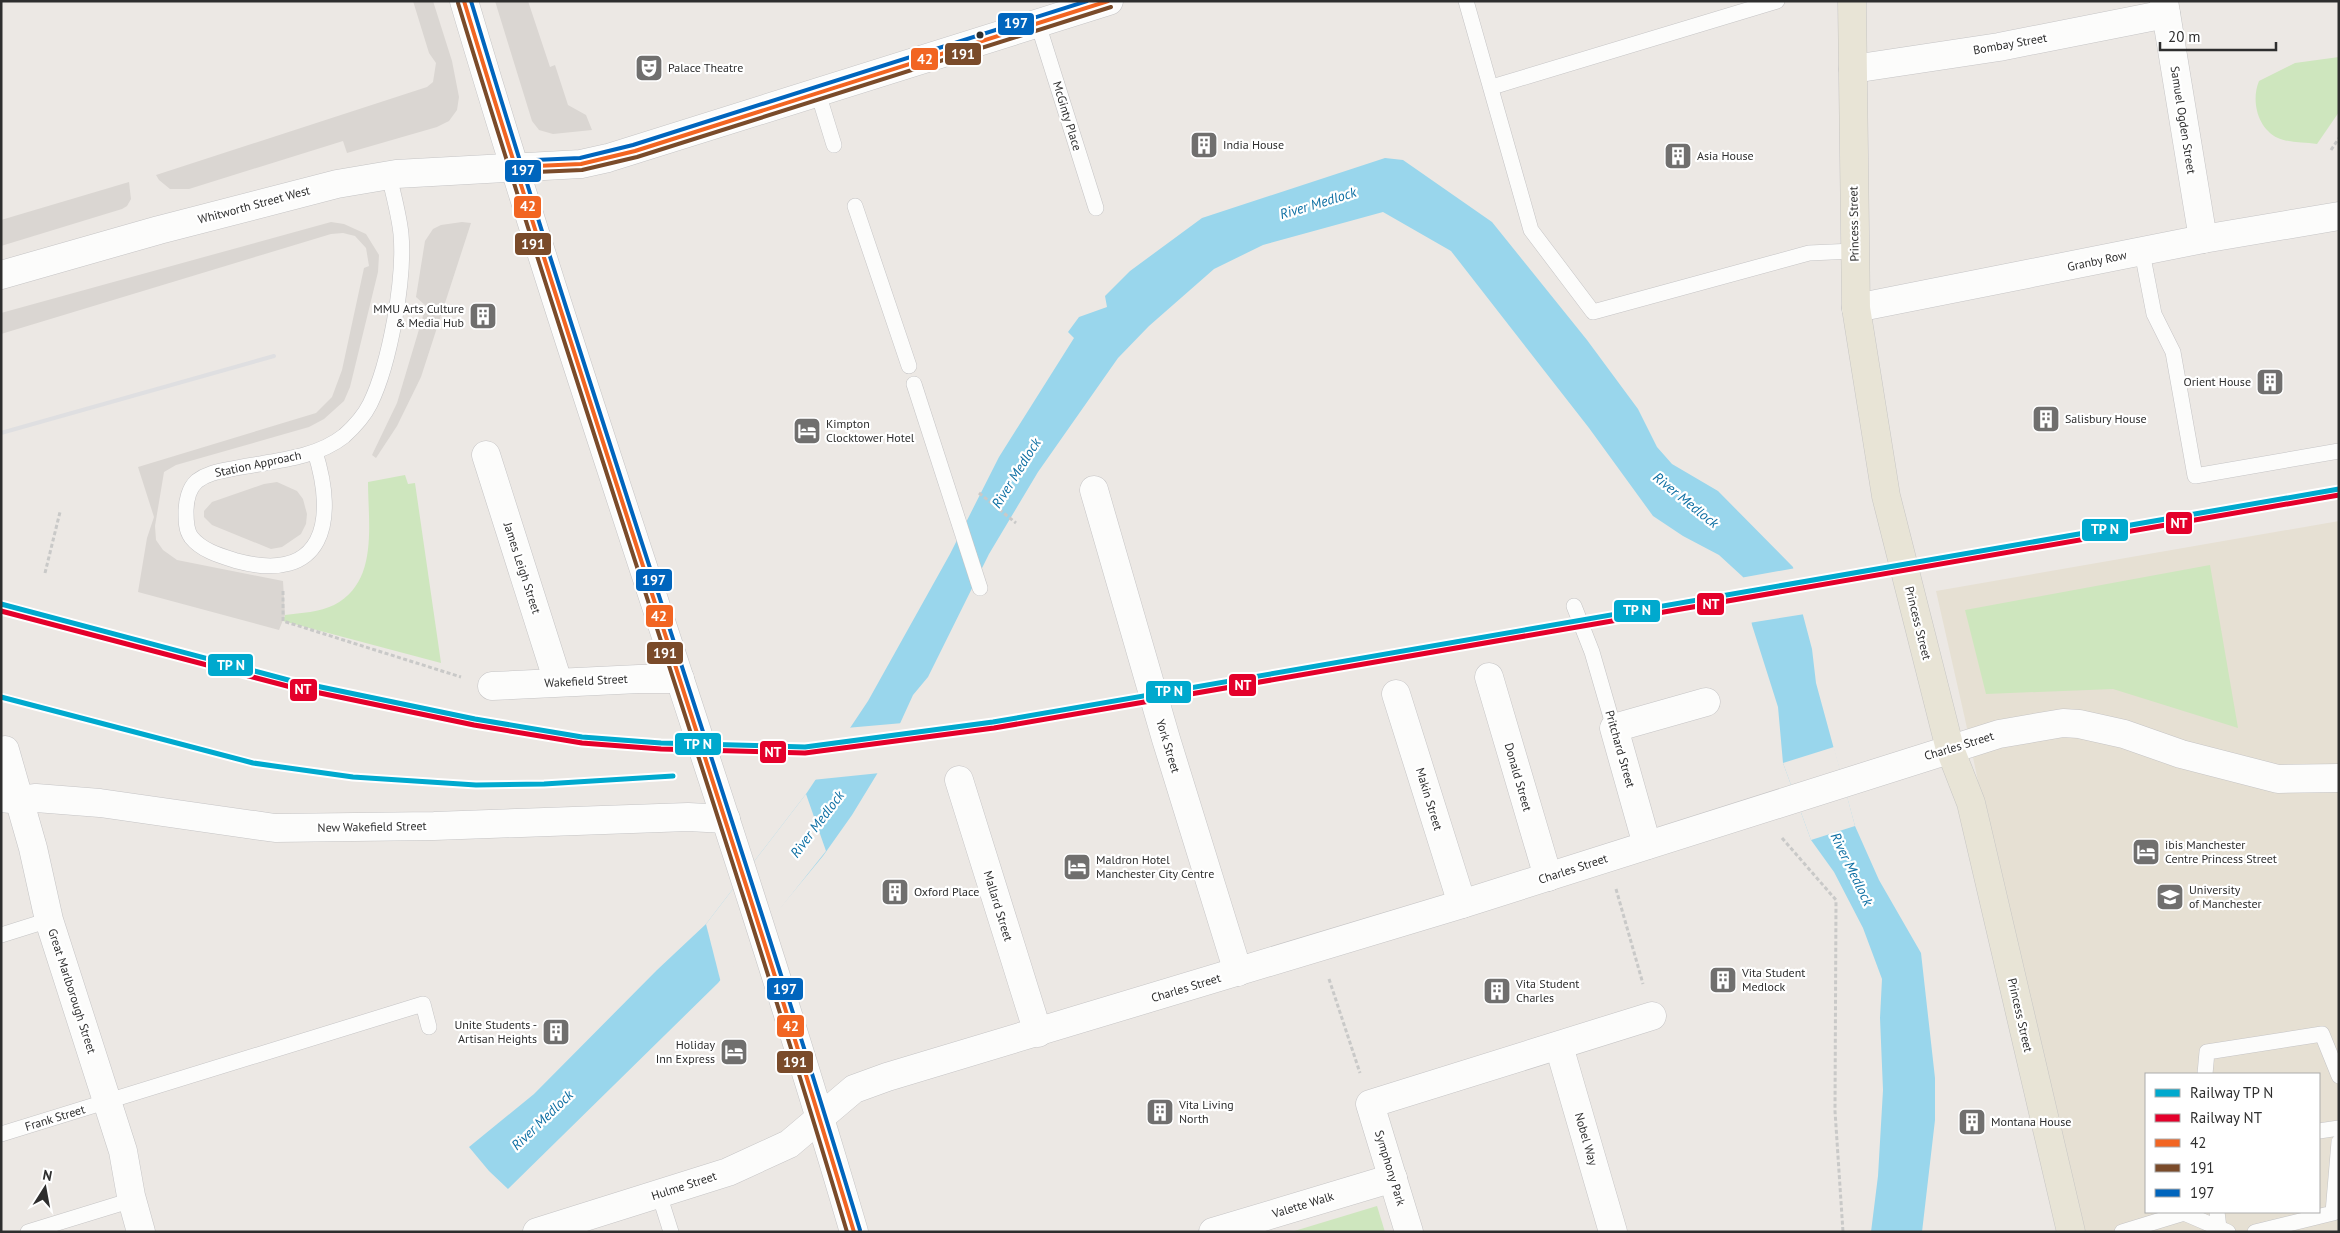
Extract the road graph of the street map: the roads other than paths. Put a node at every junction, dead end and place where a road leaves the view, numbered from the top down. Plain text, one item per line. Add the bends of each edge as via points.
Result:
1 (464, 1) edge
2 (1109, 1) edge
3 (1466, 1) edge
4 (1778, 1) edge
5 (1852, 1) edge
6 (2165, 8) edge
7 (1038, 24) junction
8 (1853, 69) junction
9 (1492, 87) junction
10 (818, 93) junction
11 (834, 145) dead end
12 (513, 167) junction
13 (389, 175) junction
14 (855, 206) dead end
15 (1096, 208) dead end
16 (2339, 216) edge
17 (2203, 239) junction
18 (1854, 251) junction
19 (2142, 252) junction
20 (1, 275) edge
21 (1856, 308) junction
22 (909, 366) dead end
23 (914, 384) dead end
24 (2339, 451) edge
25 (315, 452) junction
26 (486, 455) dead end
27 (1094, 490) dead end
28 (980, 588) dead end
29 (1574, 606) dead end
30 (1489, 677) dead end
31 (680, 680) junction
32 (558, 682) junction
33 (492, 686) road end
34 (1396, 694) dead end
35 (1706, 702) dead end
36 (1614, 728) junction
37 (1950, 749) junction
38 (5, 750) dead end
39 (2339, 778) edge
40 (959, 780) dead end
41 (11, 799) edge
42 (726, 819) junction
43 (1647, 845) junction
44 (1548, 877) junction
45 (1462, 904) junction
46 (49, 920) junction
47 (1, 935) edge
48 (1238, 972) junction
49 (1652, 1016) road end
50 (430, 1027) dead end
51 (1038, 1032) junction
52 (1559, 1046) junction
53 (2205, 1073) edge
54 (2339, 1076) edge
55 (108, 1101) junction
56 (820, 1116) junction
57 (2339, 1128) edge
58 (2320, 1131) edge
59 (1, 1134) edge
60 (2339, 1142) edge
61 (1393, 1178) junction
62 (659, 1194) junction
63 (132, 1200) junction
64 (2217, 1213) edge
65 (2224, 1230) edge
66 (28, 1232) edge
67 (141, 1232) edge
68 (537, 1232) edge
69 (671, 1232) edge
70 (854, 1232) edge
71 (1213, 1232) edge
72 (1409, 1232) edge
73 (1613, 1232) edge
74 (2071, 1232) edge
75 (2122, 1232) edge
76 (2255, 1232) edge

1 - 12 street
2 - 7 street, Whitworth Street West
3 - 9 lane
4 - 9 lane
5 - 8 main road, Princess Street
6 - 8 street, Bombay Street via 1999,46
6 - 17 street, Samuel Ogden Street
7 - 10 street, Whitworth Street West
7 - 15 lane, McGinty Place
8 - 18 main road, Princess Street
9 - 18 lane via 1531,230 1593,312 1809,253
10 - 11 lane
10 - 12 street, Whitworth Street West via 599,160 581,164
12 - 13 street, Whitworth Street West
12 - 31 street
13 - 20 street, Whitworth Street West via 337,184
13 - 25 lane, Station Approach via 401,234 400,271 384,363 370,405 358,422 343,437
14 - 22 lane
16 - 17 street, Granby Row
17 - 19 street, Granby Row
18 - 21 main road, Princess Street
19 - 21 street, Granby Row
19 - 24 lane via 2154,314 2173,352 2195,476
21 - 37 main road, Princess Street via 1886,496
23 - 28 lane
25 - 25 lane, Station Approach via 322,472 325,512 322,535 312,551 295,562 254,565 220,556 201,547 190,536 186,506 189,492 196,482 213,472
26 - 32 street, James Leigh Street
27 - 48 street, York Street
29 - 36 lane, Pritchard Street via 1592,652
30 - 44 street, Donald Street
31 - 32 street, Wakefield Street
31 - 42 street
32 - 33 street, Wakefield Street
34 - 45 street, Makin Street
35 - 36 street
36 - 43 street, Pritchard Street
37 - 39 street, Charles Street via 2030,727 2079,724 2278,779
37 - 43 street, Charles Street
37 - 74 main road, Princess Street via 1971,803
38 - 41 street, Great Marlborough Street
40 - 51 street, Mallard Street
41 - 42 street, New Wakefield Street via 100,803 275,828 688,817
41 - 46 street, Great Marlborough Street
42 - 56 street
43 - 44 street, Charles Street
44 - 45 street, Charles Street
45 - 48 street, Charles Street
46 - 47 lane
46 - 55 street, Great Marlborough Street
48 - 51 street, Charles Street
49 - 52 street
50 - 55 lane, Frank Street via 423,1004
51 - 56 street, Charles Street via 854,1089
52 - 61 street, Symphony Park via 1370,1104
52 - 73 street, Nobel Way
53 - 54 lane via 2207,1052 2322,1034
55 - 59 lane, Frank Street
55 - 63 street, Great Marlborough Street via 123,1151
56 - 62 street, Hulme Street via 783,1146 728,1172
56 - 70 street
57 - 58 lane
60 - 76 lane via 2333,1213
61 - 71 street, Valette Walk
61 - 72 street, Symphony Park
62 - 68 street, Hulme Street
62 - 69 lane
63 - 66 lane
63 - 67 street, Great Marlborough Street
64 - 65 lane
65 - 75 lane via 2184,1213

